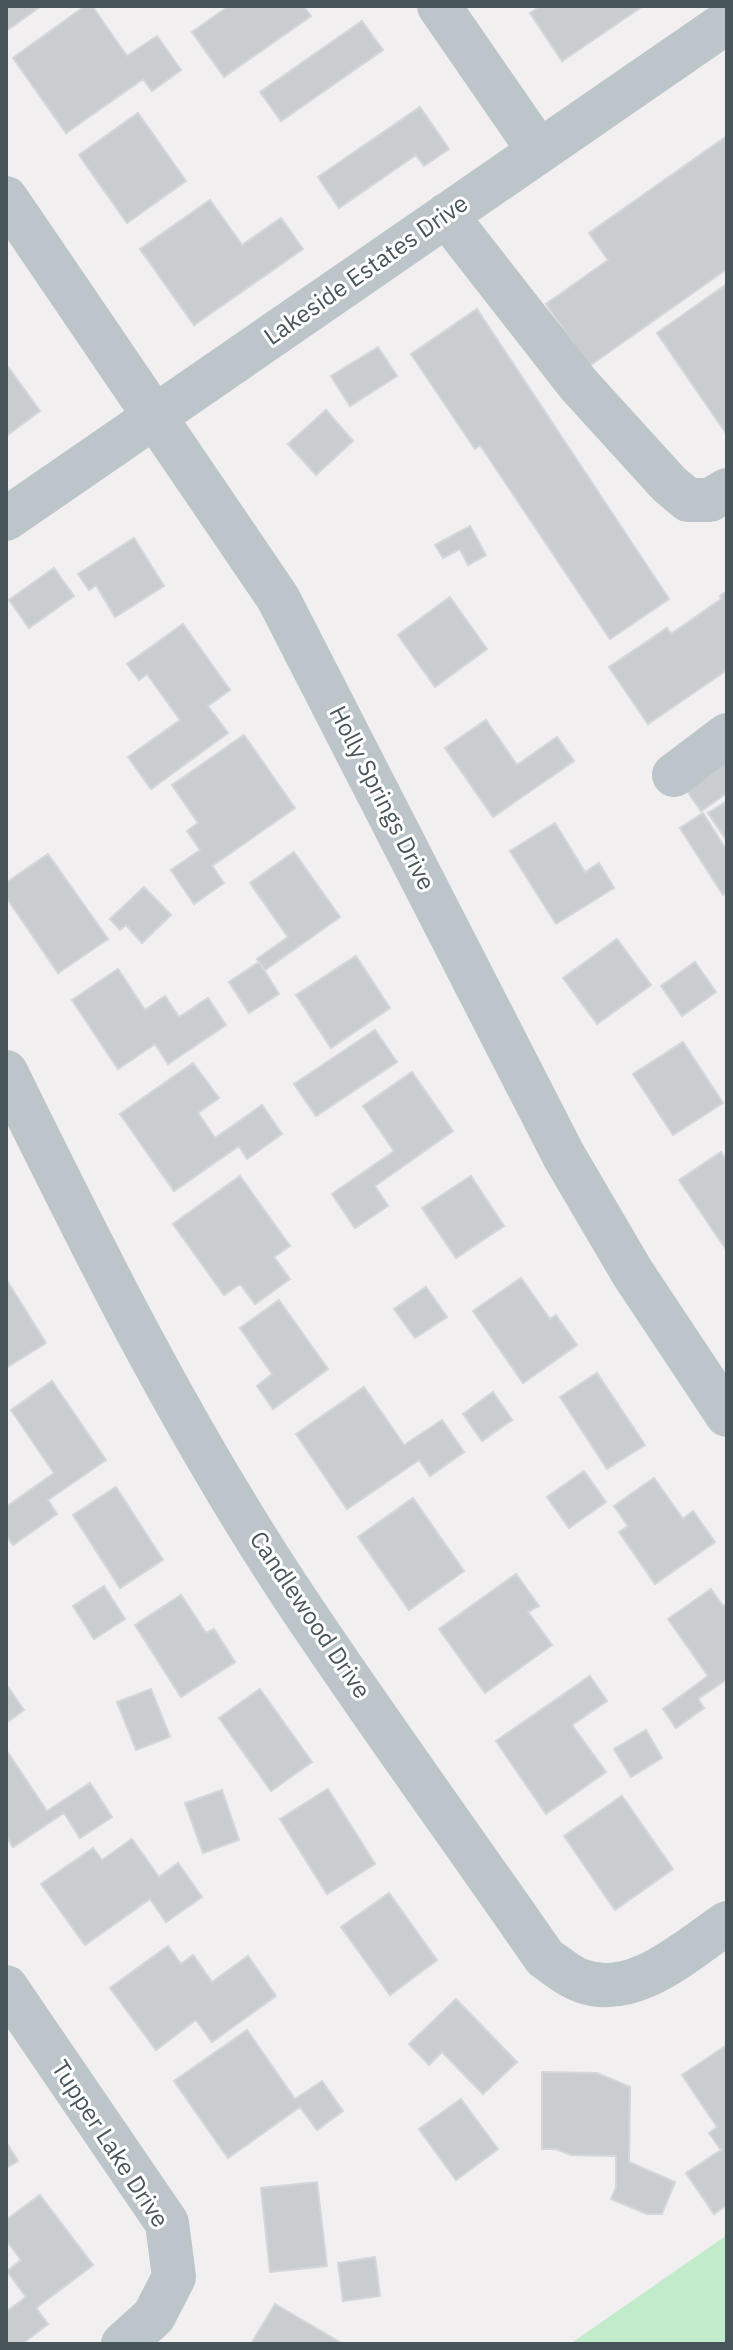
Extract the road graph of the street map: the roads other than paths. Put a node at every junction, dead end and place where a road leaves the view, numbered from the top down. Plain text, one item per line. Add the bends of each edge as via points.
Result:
1 (439, 6) edge
2 (727, 22) edge
3 (539, 151) junction
4 (6, 198) edge
5 (446, 215) junction
6 (155, 416) junction
7 (727, 490) edge
8 (6, 519) edge
9 (727, 735) edge
10 (674, 775) dead end
11 (6, 1072) edge
12 (727, 1415) edge
13 (727, 1923) edge
14 (6, 1987) edge
15 (123, 2344) edge

1 - 3 street
2 - 3 street, Lakeside Estates Drive
3 - 5 street, Lakeside Estates Drive
4 - 6 street, Holly Springs Drive
5 - 6 street, Lakeside Estates Drive
5 - 7 street via 578,384 669,484 688,500 710,500
6 - 8 street, Lakeside Estates Drive
6 - 12 street, Holly Springs Drive via 278,598 564,1156 632,1272
9 - 10 street
11 - 13 street, Candlewood Drive via 112,1287 191,1429 290,1590 545,1958 582,1982 623,1985 663,1967
14 - 15 street, Tupper Lake Drive via 167,2223 174,2277 154,2316

